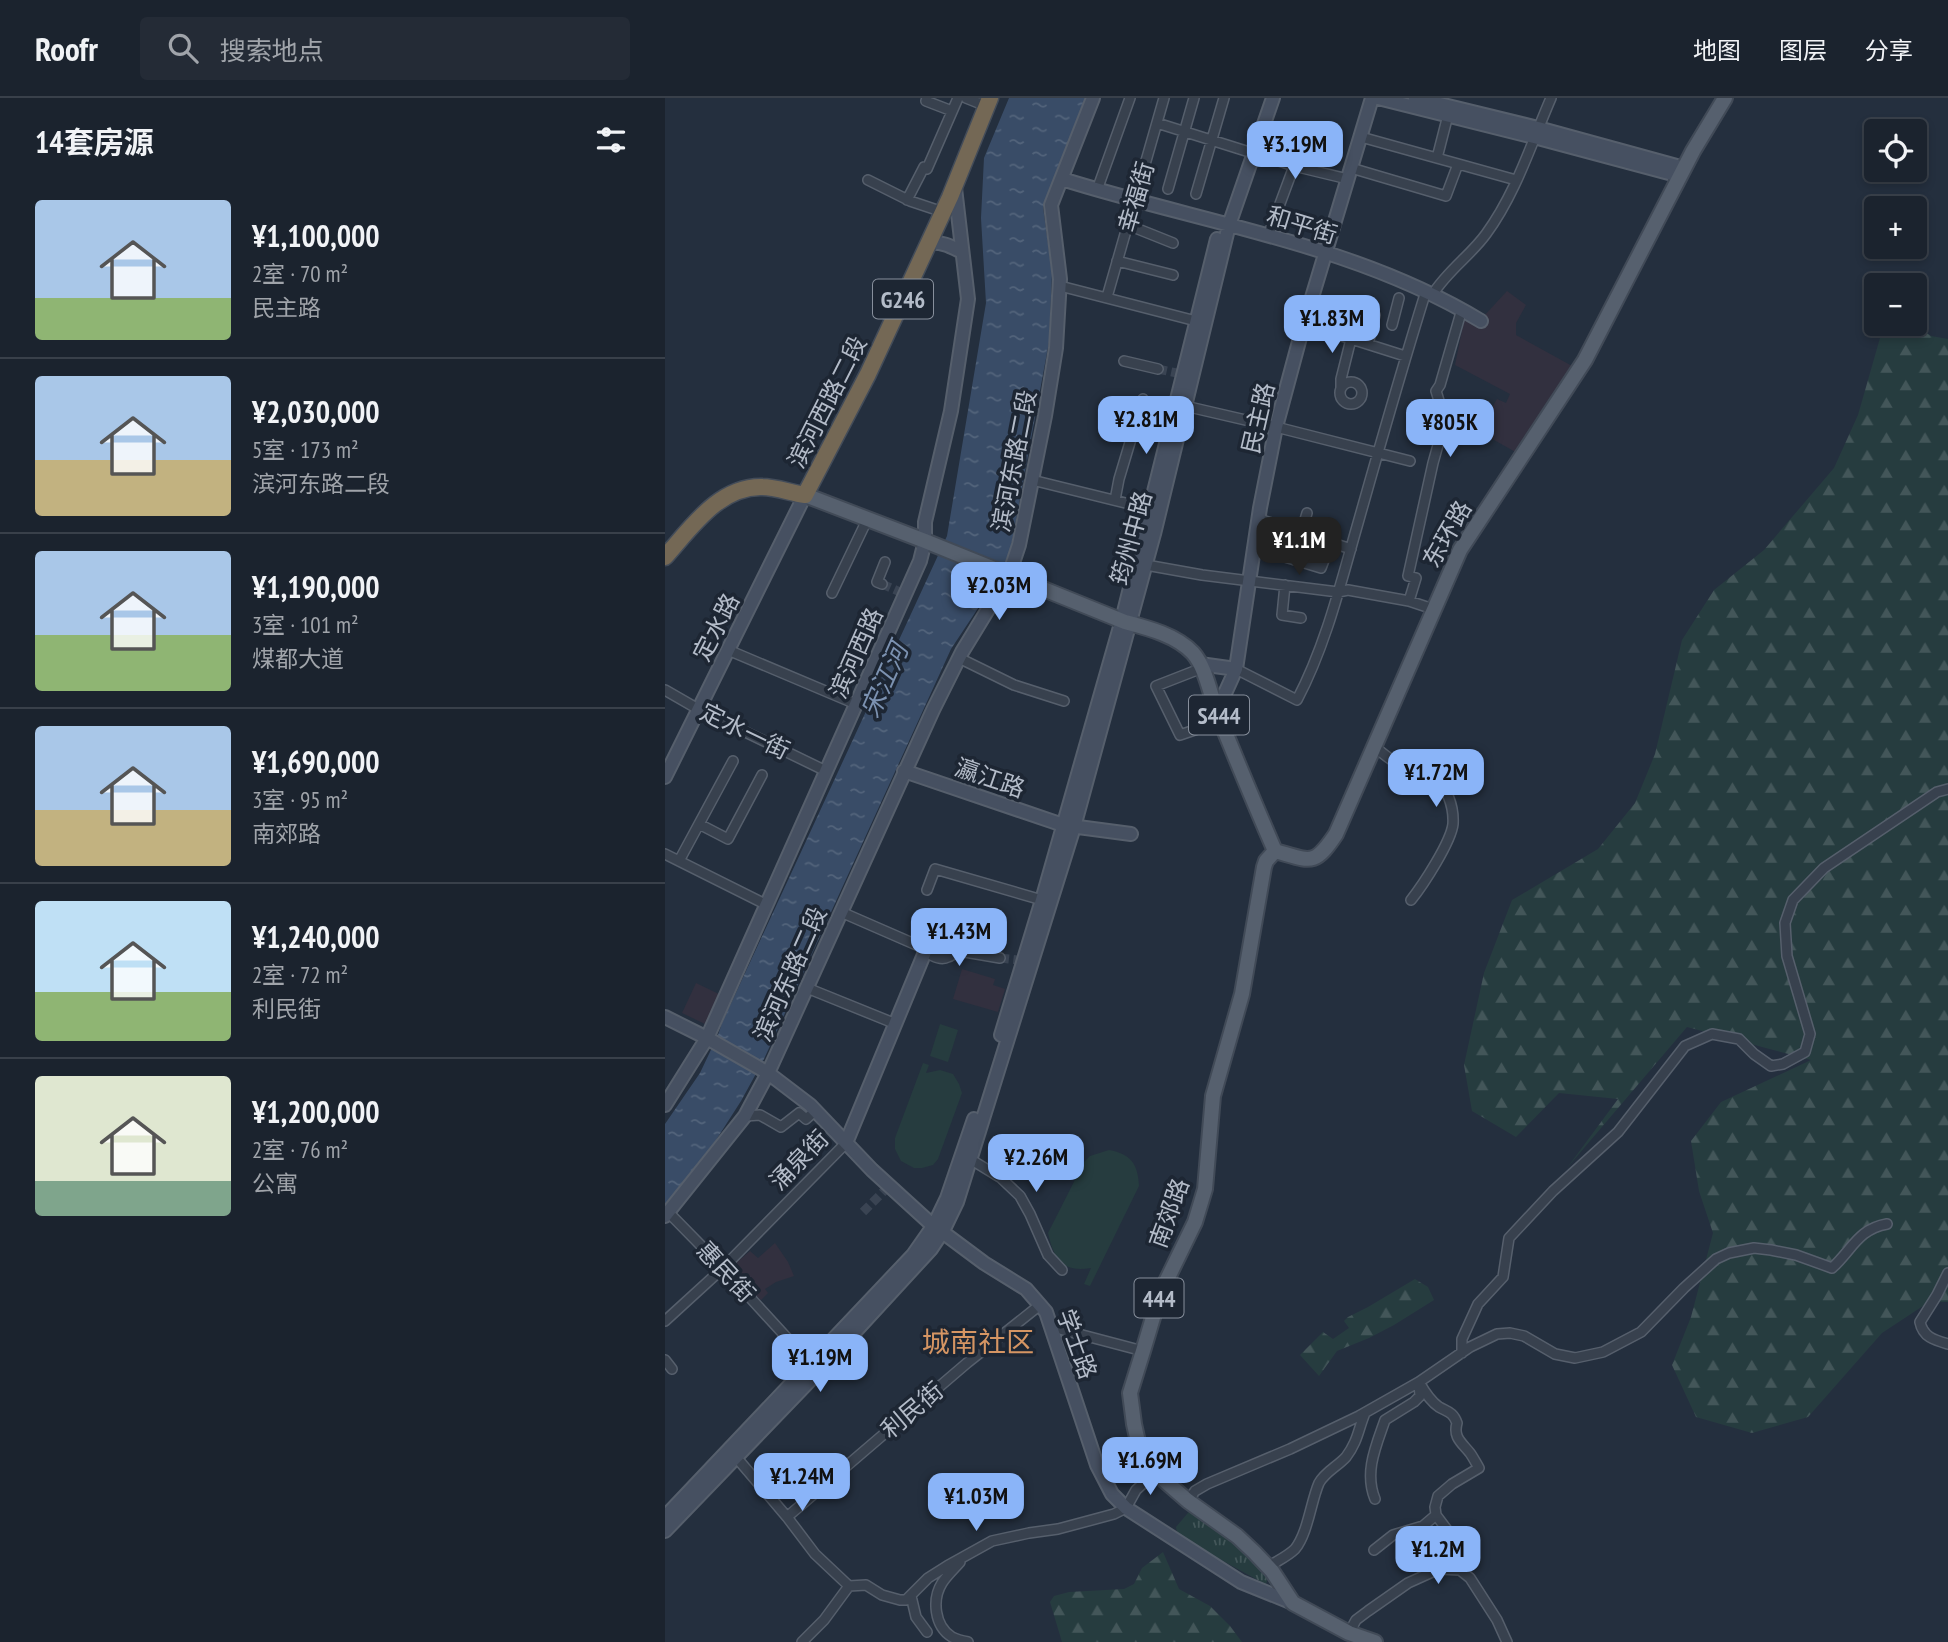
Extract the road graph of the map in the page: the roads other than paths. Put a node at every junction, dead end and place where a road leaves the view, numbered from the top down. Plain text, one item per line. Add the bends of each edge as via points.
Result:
1 (927, 98) edge
2 (958, 98) edge
3 (966, 98) edge
4 (1093, 98) edge
5 (1130, 98) edge
6 (1164, 98) edge
7 (1194, 98) edge
8 (1224, 98) edge
9 (1264, 98) edge
10 (1273, 98) edge
11 (1372, 98) edge
12 (1378, 98) edge
13 (1415, 98) edge
14 (1551, 98) edge
15 (1725, 98) edge
16 (988, 102) edge
17 (952, 111) junction
18 (1448, 115) junction
19 (1157, 123) junction
20 (1186, 131) junction
21 (1536, 132) junction
22 (1361, 137) junction
23 (1212, 139) junction
24 (1249, 152) junction
25 (1437, 158) junction
26 (1458, 164) junction
27 (1294, 166) junction
28 (1682, 172) junction
29 (1350, 174) junction
30 (1062, 178) junction
31 (868, 180) dead end
32 (1516, 180) junction
33 (955, 186) junction
34 (1168, 189) dead end
35 (1097, 190) junction
36 (1196, 194) dead end
37 (907, 200) junction
38 (1135, 201) junction
39 (943, 212) junction
40 (1225, 224) junction
41 (1128, 225) junction
42 (1268, 236) junction
43 (929, 243) junction
44 (1173, 243) dead end
45 (962, 252) junction
46 (1325, 253) junction
47 (1117, 261) junction
48 (1173, 275) dead end
49 (1060, 286) junction
50 (1429, 292) junction
51 (1107, 297) junction
52 (1399, 298) dead end
53 (1462, 309) junction
54 (1196, 321) junction
55 (1481, 321) dead end
56 (1304, 324) junction
57 (1351, 339) junction
58 (1368, 344) junction
59 (1405, 356) junction
60 (1124, 361) dead end
61 (1158, 369) tunnel mouth
62 (1341, 388) dead end
63 (1143, 399) dead end
64 (1185, 406) junction
65 (1276, 427) junction
66 (1378, 453) junction
67 (1410, 461) dead end
68 (1032, 480) junction
69 (805, 495) junction
70 (1115, 500) junction
71 (1150, 509) junction
72 (1307, 513) dead end
73 (1259, 519) junction
74 (867, 520) junction
75 (1296, 531) junction
76 (1331, 542) junction
77 (931, 544) junction
78 (1351, 549) junction
79 (665, 557) edge
80 (885, 562) dead end
81 (1146, 565) junction
82 (1009, 575) junction
83 (1249, 581) junction
84 (882, 584) dead end
85 (1285, 585) junction
86 (1338, 592) junction
87 (832, 593) dead end
88 (1409, 601) junction
89 (1433, 609) junction
90 (1301, 618) dead end
91 (1126, 622) junction
92 (728, 650) junction
93 (959, 658) junction
94 (1200, 664) junction
95 (1236, 669) junction
96 (665, 690) edge
97 (1064, 701) dead end
98 (856, 704) junction
99 (698, 709) junction
100 (1219, 716) junction
101 (1374, 746) junction
102 (733, 761) dead end
103 (826, 771) junction
104 (904, 771) junction
105 (762, 775) dead end
106 (665, 777) edge
107 (1948, 789) edge
108 (699, 824) junction
109 (1068, 826) junction
110 (1131, 834) dead end
111 (1275, 851) junction
112 (665, 854) edge
113 (679, 861) junction
114 (927, 890) dead end
115 (1042, 900) junction
116 (1411, 900) dead end
117 (767, 905) junction
118 (841, 912) junction
119 (925, 952) junction
120 (1000, 958) tunnel mouth
121 (807, 988) junction
122 (665, 1017) edge
123 (896, 1024) junction
124 (710, 1040) junction
125 (766, 1072) junction
126 (665, 1105) edge
127 (815, 1111) junction
128 (745, 1116) junction
129 (846, 1143) junction
130 (970, 1159) junction
131 (667, 1215) edge
132 (1887, 1224) dead end
133 (938, 1228) junction
134 (723, 1268) junction
135 (1062, 1270) dead end
136 (1948, 1273) edge
137 (1040, 1305) junction
138 (665, 1321) edge
139 (1052, 1327) junction
140 (1948, 1344) edge
141 (1143, 1351) junction
142 (1462, 1353) junction
143 (665, 1360) edge
144 (810, 1363) junction
145 (672, 1369) dead end
146 (1419, 1382) junction
147 (1365, 1413) junction
148 (733, 1453) junction
149 (1157, 1471) junction
150 (1375, 1499) dead end
151 (1188, 1501) junction
152 (1126, 1508) junction
153 (1436, 1515) junction
154 (665, 1517) edge
155 (787, 1517) junction
156 (665, 1531) edge
157 (1448, 1531) dead end
158 (1374, 1550) dead end
159 (966, 1555) junction
160 (1268, 1567) junction
161 (849, 1586) junction
162 (911, 1596) junction
163 (1293, 1603) junction
164 (927, 1632) dead end
165 (1349, 1633) junction
166 (802, 1642) edge
167 (968, 1642) edge
168 (1375, 1642) edge
169 (1507, 1642) edge

1 - 17 street
2 - 17 street
3 - 16 street
4 - 30 main road, 滨河东路二段
5 - 35 street
6 - 19 street, 幸福街
7 - 20 street
8 - 23 street
9 - 24 main road, 筠州中路
10 - 24 main road, 筠州中路
11 - 22 main road, 民主路
12 - 18 main road
13 - 21 main road
14 - 21 street
15 - 28 main road, 东环路
16 - 33 highway, 滨河西路二段 / G246
17 - 37 street via 927,169 923,167
18 - 21 main road
18 - 25 street
19 - 20 street
19 - 38 street, 幸福街
20 - 23 street
20 - 34 street
21 - 28 main road
21 - 32 street
22 - 25 street
22 - 29 main road, 民主路
23 - 24 street
23 - 36 street
24 - 27 street
24 - 40 main road, 筠州中路
25 - 26 street
26 - 29 street via 1446,196
26 - 32 street
27 - 29 street
27 - 42 street
28 - 89 main road, 东环路 via 1585,360 1460,550
29 - 46 main road, 民主路
30 - 35 main road, 和平街
30 - 49 main road, 滨河东路二段 via 1051,205
31 - 37 street
32 - 50 street via 1486,234
33 - 39 highway, 滨河西路二段 / G246
33 - 45 main road, 滨河西路
35 - 38 main road, 和平街
37 - 39 street
38 - 40 main road, 和平街
38 - 41 street, 幸福街
39 - 43 highway, 滨河西路二段 / G246
40 - 42 main road, 和平街
40 - 54 main road, 筠州中路
40 - 64 main road, 筠州中路
41 - 44 street
41 - 47 street, 幸福街
42 - 46 main road, 和平街
43 - 45 main road via 947,244
43 - 69 highway, 滨河西路二段 / G246
45 - 77 main road, 滨河西路 via 968,299 950,411 925,522
46 - 50 main road, 和平街
46 - 56 main road, 民主路
47 - 48 street
47 - 51 street, 幸福街
49 - 51 street
49 - 68 main road, 滨河东路二段 via 1056,348
50 - 53 main road, 和平街
50 - 59 street
51 - 54 street
52 - 58 street via 1393,320 1376,311 1373,314
53 - 55 main road, 和平街
53 - 88 street via 1436,391 1445,420 1408,576 1416,578
54 - 71 main road, 筠州中路
56 - 57 street
56 - 65 main road, 民主路
57 - 58 street
57 - 62 street
58 - 59 street
59 - 66 street
60 - 61 street
63 - 70 street
64 - 65 street
64 - 81 main road, 筠州中路
65 - 66 street
65 - 73 main road, 民主路
66 - 67 street
66 - 78 street
68 - 70 street
68 - 82 main road, 滨河东路二段
69 - 74 main road, S444
69 - 79 highway via 763,486 733,491 708,510
69 - 92 main road, 定水路
70 - 71 street
71 - 91 main road, 筠州中路
72 - 75 street
73 - 75 street
73 - 83 main road, 民主路
74 - 77 main road, S444
74 - 87 street
75 - 76 street
75 - 76 street via 1285,556 1321,568
76 - 78 street
77 - 82 main road, S444
77 - 98 main road, 滨河西路 via 903,593
78 - 86 street
80 - 84 street via 877,582
81 - 83 street
81 - 91 main road, 筠州中路
82 - 91 main road, S444
82 - 93 main road, 滨河东路二段
83 - 85 street
83 - 95 main road, 民主路
85 - 86 street
85 - 90 street via 1282,615
86 - 88 street
86 - 95 street via 1312,672 1297,700
88 - 89 street
89 - 101 main road, 东环路
91 - 94 main road, S444 via 1178,641
91 - 109 main road, 筠州中路
92 - 98 street
92 - 99 main road, 定水路
93 - 97 street via 1014,685
93 - 104 main road, 滨河东路二段
94 - 95 main road
94 - 100 main road, S444
94 - 100 street via 1197,670 1156,686 1179,736
95 - 100 main road, 民主路
96 - 99 street, 定水一街
98 - 103 main road, 滨河西路
99 - 103 street, 定水一街
99 - 106 main road, 定水路
100 - 111 main road, S444
101 - 111 main road, 东环路 via 1336,834 1323,853 1305,859
101 - 116 street via 1402,766 1431,776 1447,792 1453,825
102 - 108 street
103 - 117 main road, 滨河西路
104 - 109 main road, 瀛江路
104 - 118 main road, 滨河东路二段
105 - 108 street via 728,839
107 - 142 street via 1824,868 1793,900 1785,923 1787,956 1810,1034 1805,1052 1771,1066 1739,1039 1712,1034 1685,1046 1618,1132 1509,1238 1503,1277 1478,1304 1461,1339
108 - 113 street
109 - 110 main road, 瀛江路
109 - 115 main road
109 - 130 main road
111 - 141 main road, 南郊路 / 444 via 1264,867 1242,994 1213,1096 1201,1207 1160,1294
112 - 113 street
113 - 117 street
114 - 115 street via 935,869
115 - 133 main road
117 - 124 main road, 滨河西路
118 - 119 street
118 - 121 main road, 滨河东路二段
119 - 120 street via 943,958 959,951
119 - 123 main road, 涌泉街
121 - 123 street
121 - 125 main road, 滨河东路二段
122 - 124 main road
123 - 129 main road, 涌泉街
124 - 125 main road, 学士路
124 - 126 main road, 滨河西路
125 - 127 main road, 学士路
125 - 128 main road, 滨河东路二段
127 - 128 street via 806,1119 799,1113 781,1127 760,1115
127 - 129 main road, 学士路
128 - 131 main road, 滨河东路二段
129 - 133 main road, 学士路 via 886,1188
129 - 134 street, 涌泉街
130 - 133 main road via 957,1202
130 - 135 street via 1002,1178 1020,1196 1048,1255
131 - 134 street, 惠民街
132 - 142 street via 1866,1230 1832,1268 1796,1255 1754,1248 1729,1253 1683,1287 1641,1332 1603,1352 1575,1358 1555,1354 1510,1333 1483,1339
133 - 137 main road, 学士路 via 1026,1289
133 - 144 main road
133 - 148 main road via 930,1251 818,1372
134 - 138 street, 涌泉街
134 - 144 street, 惠民街
136 - 140 street via 1920,1322 1921,1331 1931,1339
137 - 139 main road, 学士路
137 - 155 street, 利民街
139 - 141 street
139 - 152 main road, 学士路 via 1097,1465 1112,1494
141 - 149 main road, 南郊路 / 444 via 1130,1393 1138,1442
142 - 146 street
143 - 145 street
144 - 148 main road
146 - 147 street
146 - 150 street via 1420,1396 1385,1420 1372,1459 1370,1487
146 - 153 street via 1432,1401 1453,1414 1457,1439 1479,1468 1438,1496
147 - 151 street via 1207,1484
147 - 160 street via 1353,1447 1318,1485 1300,1540
148 - 154 main road
148 - 155 street
148 - 156 main road
149 - 151 main road, 南郊路 / 444
149 - 152 street via 1136,1490
151 - 160 main road, 南郊路 / 444 via 1237,1536
152 - 159 street via 1058,1530 992,1541
152 - 163 main road, 学士路 via 1241,1582
153 - 157 street
153 - 158 street via 1423,1526 1393,1535
155 - 161 street via 815,1554
159 - 162 street via 928,1578
159 - 167 street via 944,1580 935,1599 942,1626 951,1636
160 - 163 main road, 南郊路 / 444
161 - 162 street via 866,1585 899,1600
161 - 166 street
162 - 164 street via 916,1617
163 - 165 main road, 南郊路 / 444
165 - 168 main road, 南郊路 / 444
165 - 169 street via 1356,1620 1408,1583 1439,1569 1459,1570 1470,1578

